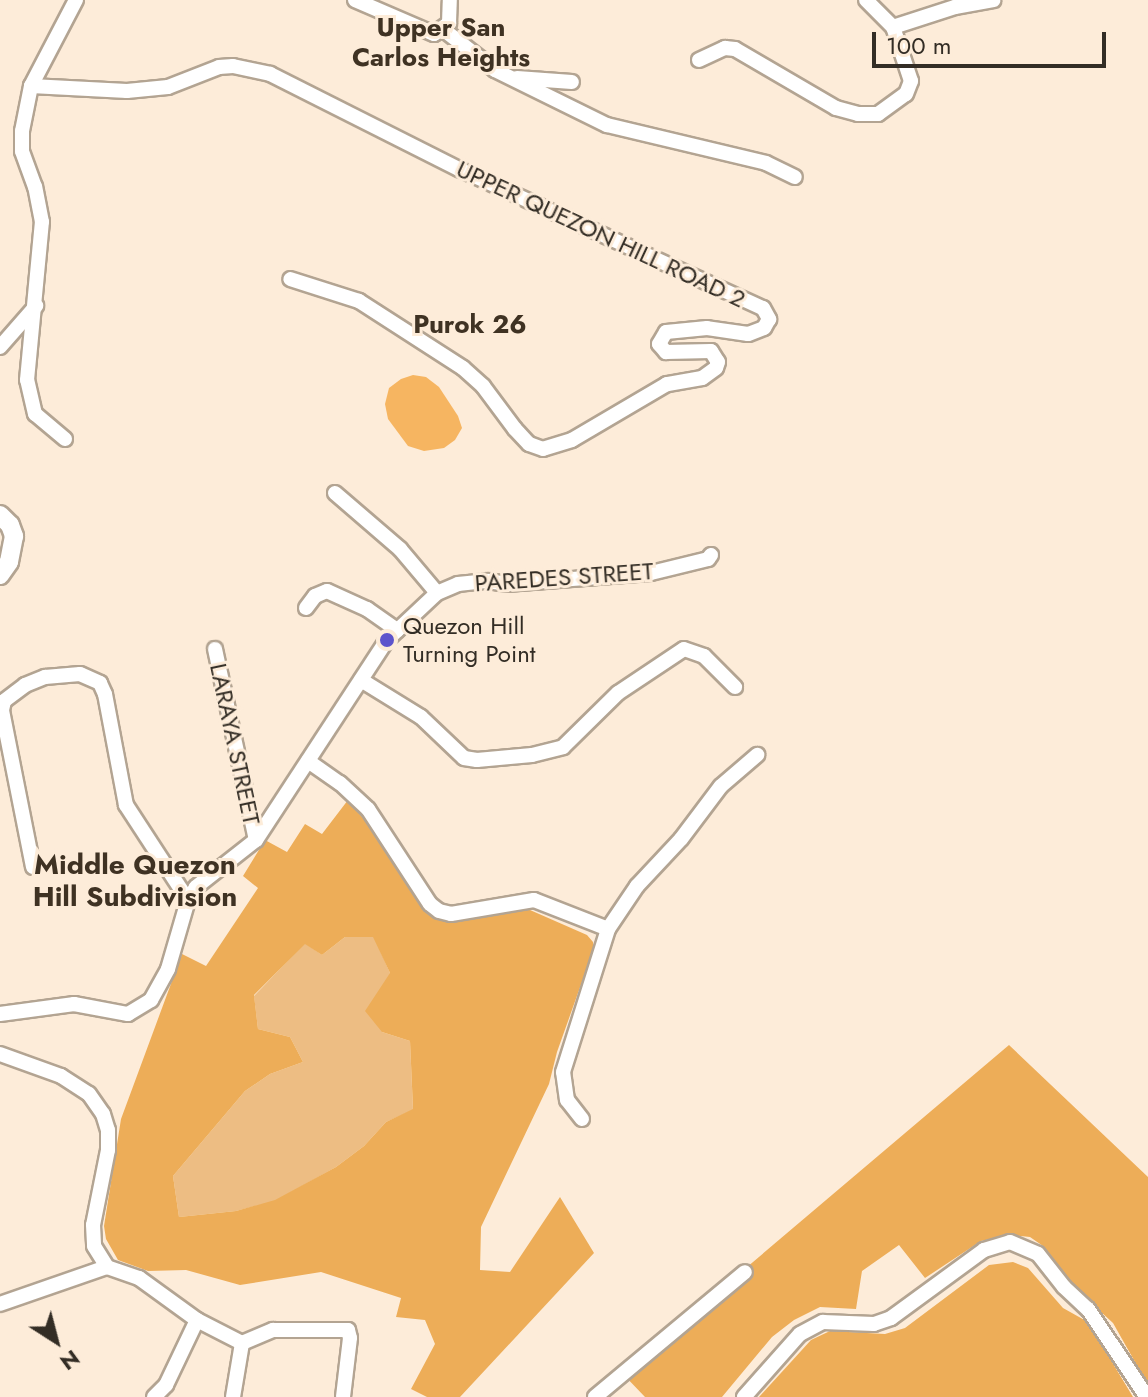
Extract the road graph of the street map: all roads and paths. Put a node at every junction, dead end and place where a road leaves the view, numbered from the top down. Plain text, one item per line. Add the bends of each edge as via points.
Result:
1 (76, 0) edge
2 (355, 0) edge
3 (450, 0) edge
4 (866, 0) edge
5 (993, 0) edge
6 (893, 27) junction
7 (444, 30) junction
8 (699, 60) dead end
9 (505, 76) junction
10 (572, 82) dead end
11 (31, 86) junction
12 (795, 177) dead end
13 (290, 279) dead end
14 (36, 306) junction
15 (0, 347) edge
16 (65, 439) dead end
17 (335, 493) dead end
18 (0, 515) edge
19 (711, 555) dead end
20 (0, 575) edge
21 (437, 593) junction
22 (306, 608) dead end
23 (397, 630) junction
24 (215, 649) dead end
25 (361, 680) junction
26 (735, 687) dead end
27 (757, 755) dead end
28 (308, 761) junction
29 (256, 840) junction
30 (33, 867) dead end
31 (188, 900) junction
32 (608, 929) junction
33 (0, 1014) edge
34 (0, 1054) edge
35 (582, 1119) dead end
36 (107, 1267) junction
37 (745, 1272) dead end
38 (0, 1304) edge
39 (197, 1320) junction
40 (242, 1343) junction
41 (154, 1397) edge
42 (233, 1397) edge
43 (343, 1397) edge
44 (595, 1397) edge
45 (744, 1397) edge
46 (1147, 1397) edge

1 - 11 street
2 - 7 street via 434,34
3 - 7 street
4 - 6 street
5 - 6 street
6 - 8 street via 911,81 906,94 878,114 836,108 735,49
7 - 9 street
9 - 10 street
9 - 12 street via 607,125 766,163
11 - 13 street, UPPER QUEZON HILL ROAD 2 via 127,91 168,87 233,66 270,74 485,182 763,308 769,319 764,328 748,334 707,328 666,332 659,344 666,352 711,351 716,368 702,378 667,384 572,440 543,449 529,444 463,368 359,301
11 - 14 street via 22,151 42,222
14 - 15 street
14 - 16 street via 27,380 30,399 35,414
17 - 21 street via 400,549
18 - 20 street via 14,536 9,562
19 - 21 street, PAREDES STREET via 651,573 488,581
21 - 23 street, PAREDES STREET
22 - 23 street via 327,591
23 - 25 street, PAREDES STREET
24 - 29 street, LARAYA STREET
25 - 26 street via 421,717 464,758 477,760 563,747 618,693 684,649 704,656
25 - 28 street, PAREDES STREET
27 - 32 street via 721,786
28 - 29 street, PAREDES STREET
28 - 32 street via 368,809 439,911 451,914 534,900
29 - 31 street, PAREDES STREET via 207,877
30 - 31 street via 2,710 14,692 35,680 80,674 100,683 105,694 126,805
31 - 33 street via 168,969 151,1000 139,1009 118,1015 74,1004
32 - 35 street via 563,1072 567,1100
34 - 36 street via 61,1076 89,1094 103,1114 108,1150 93,1225 94,1246
36 - 38 street
36 - 39 street via 149,1283
37 - 44 street
39 - 40 street
39 - 41 street via 166,1385
40 - 42 street
40 - 43 street via 273,1330 348,1330
45 - 46 street via 800,1334 823,1322 874,1324 891,1318 984,1250 1010,1242 1038,1254 1088,1309

